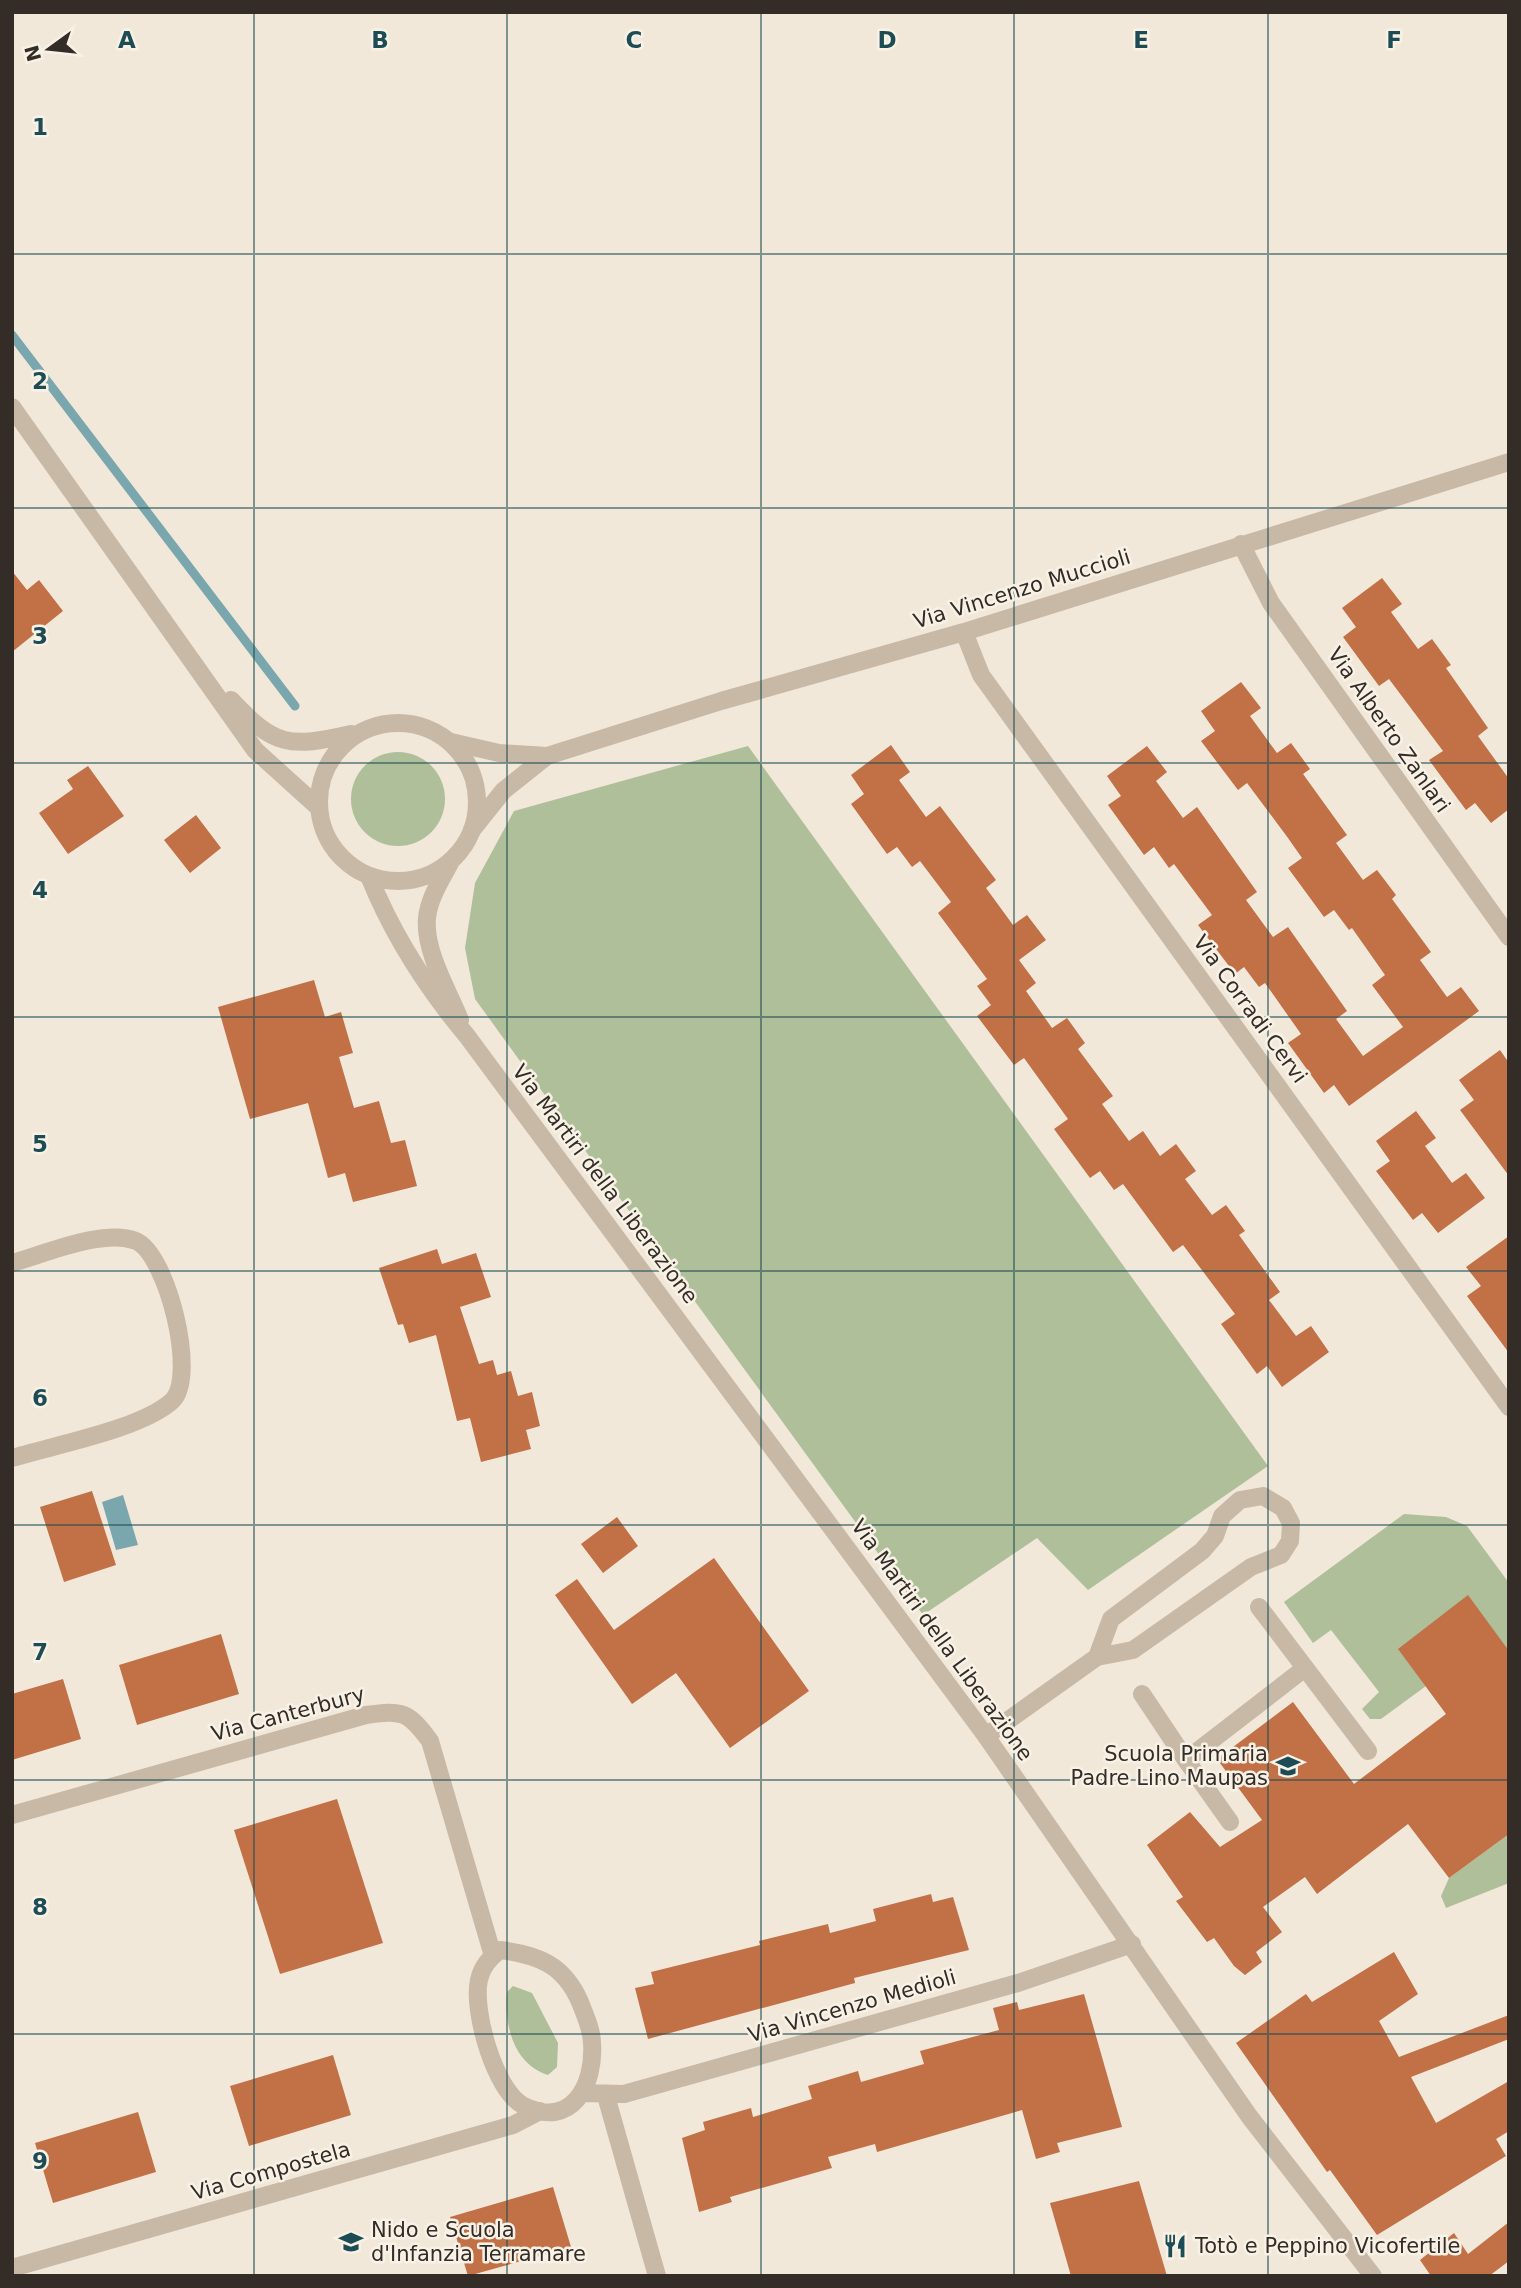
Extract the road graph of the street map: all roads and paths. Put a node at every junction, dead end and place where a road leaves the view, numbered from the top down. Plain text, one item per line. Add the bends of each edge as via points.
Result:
1 (12, 407) edge
2 (1509, 462) edge
3 (1241, 544) junction
4 (964, 632) junction
5 (188, 654) junction
6 (358, 732) junction
7 (451, 742) junction
8 (547, 756) junction
9 (318, 807) junction
10 (472, 830) junction
11 (450, 863) junction
12 (369, 876) junction
13 (1509, 937) edge
14 (467, 1036) junction
15 (12, 1263) edge
16 (1509, 1407) edge
17 (12, 1458) edge
18 (1259, 1606) dead end
19 (1097, 1657) junction
20 (1306, 1668) junction
21 (1142, 1694) dead end
22 (986, 1736) junction
23 (1368, 1751) dead end
24 (1186, 1759) junction
25 (12, 1815) edge
26 (1230, 1822) dead end
27 (1132, 1944) junction
28 (493, 1956) junction
29 (582, 2093) junction
30 (606, 2095) junction
31 (540, 2111) junction
32 (12, 2268) edge
33 (657, 2276) edge
34 (1373, 2276) edge

1 - 5 street, Via Martiri della Liberazione
2 - 3 street, Via Vincenzo Muccioli
3 - 4 street, Via Vincenzo Muccioli
3 - 13 street, Via Alberto Zanlari via 1271,603
4 - 8 street, Via Vincenzo Muccioli
4 - 16 street, Via Corradi Cervi via 981,675
5 - 6 street, Via Martiri della Liberazione via 256,727 276,739 298,743
5 - 9 street, Via Martiri della Liberazione via 256,750
6 - 7 street, Via Martiri della Liberazione via 381,723 406,722
6 - 9 street, Via Martiri della Liberazione via 327,764
7 - 8 street via 499,753
7 - 10 street, Via Martiri della Liberazione via 475,783 477,807
8 - 10 street via 503,791
9 - 12 street, Via Martiri della Liberazione via 333,849
10 - 11 street, Via Martiri della Liberazione
11 - 12 street, Via Martiri della Liberazione via 411,881
11 - 14 street, Via Martiri della Liberazione via 432,898 427,918 429,940
12 - 14 street, Via Martiri della Liberazione via 386,920 406,953
14 - 22 street, Via Martiri della Liberazione
15 - 17 street via 108,1236 137,1241 157,1261 184,1364 175,1399 152,1417
18 - 20 street
19 - 19 street via 1133,1650 1251,1567 1281,1555 1290,1541 1291,1523 1283,1508 1263,1496 1240,1500 1222,1516 1215,1536 1202,1551 1111,1619
19 - 22 street
20 - 23 street
20 - 24 street
21 - 24 street
22 - 27 street, Via Martiri della Liberazione
24 - 26 street
25 - 28 street, Via Canterbury via 366,1715 396,1711 417,1722 430,1741
27 - 30 street, Via Vincenzo Medioli via 1018,1983 624,2094
27 - 34 street, Via Martiri della Liberazione via 1249,2116
28 - 29 street via 500,1950 533,1956 571,1983 593,2042 590,2079
28 - 31 street via 479,1980 484,2036 499,2079 522,2105
29 - 30 street, Via Vincenzo Medioli
29 - 31 street via 578,2101 560,2111
30 - 33 street
31 - 32 street, Via Compostela via 513,2125

